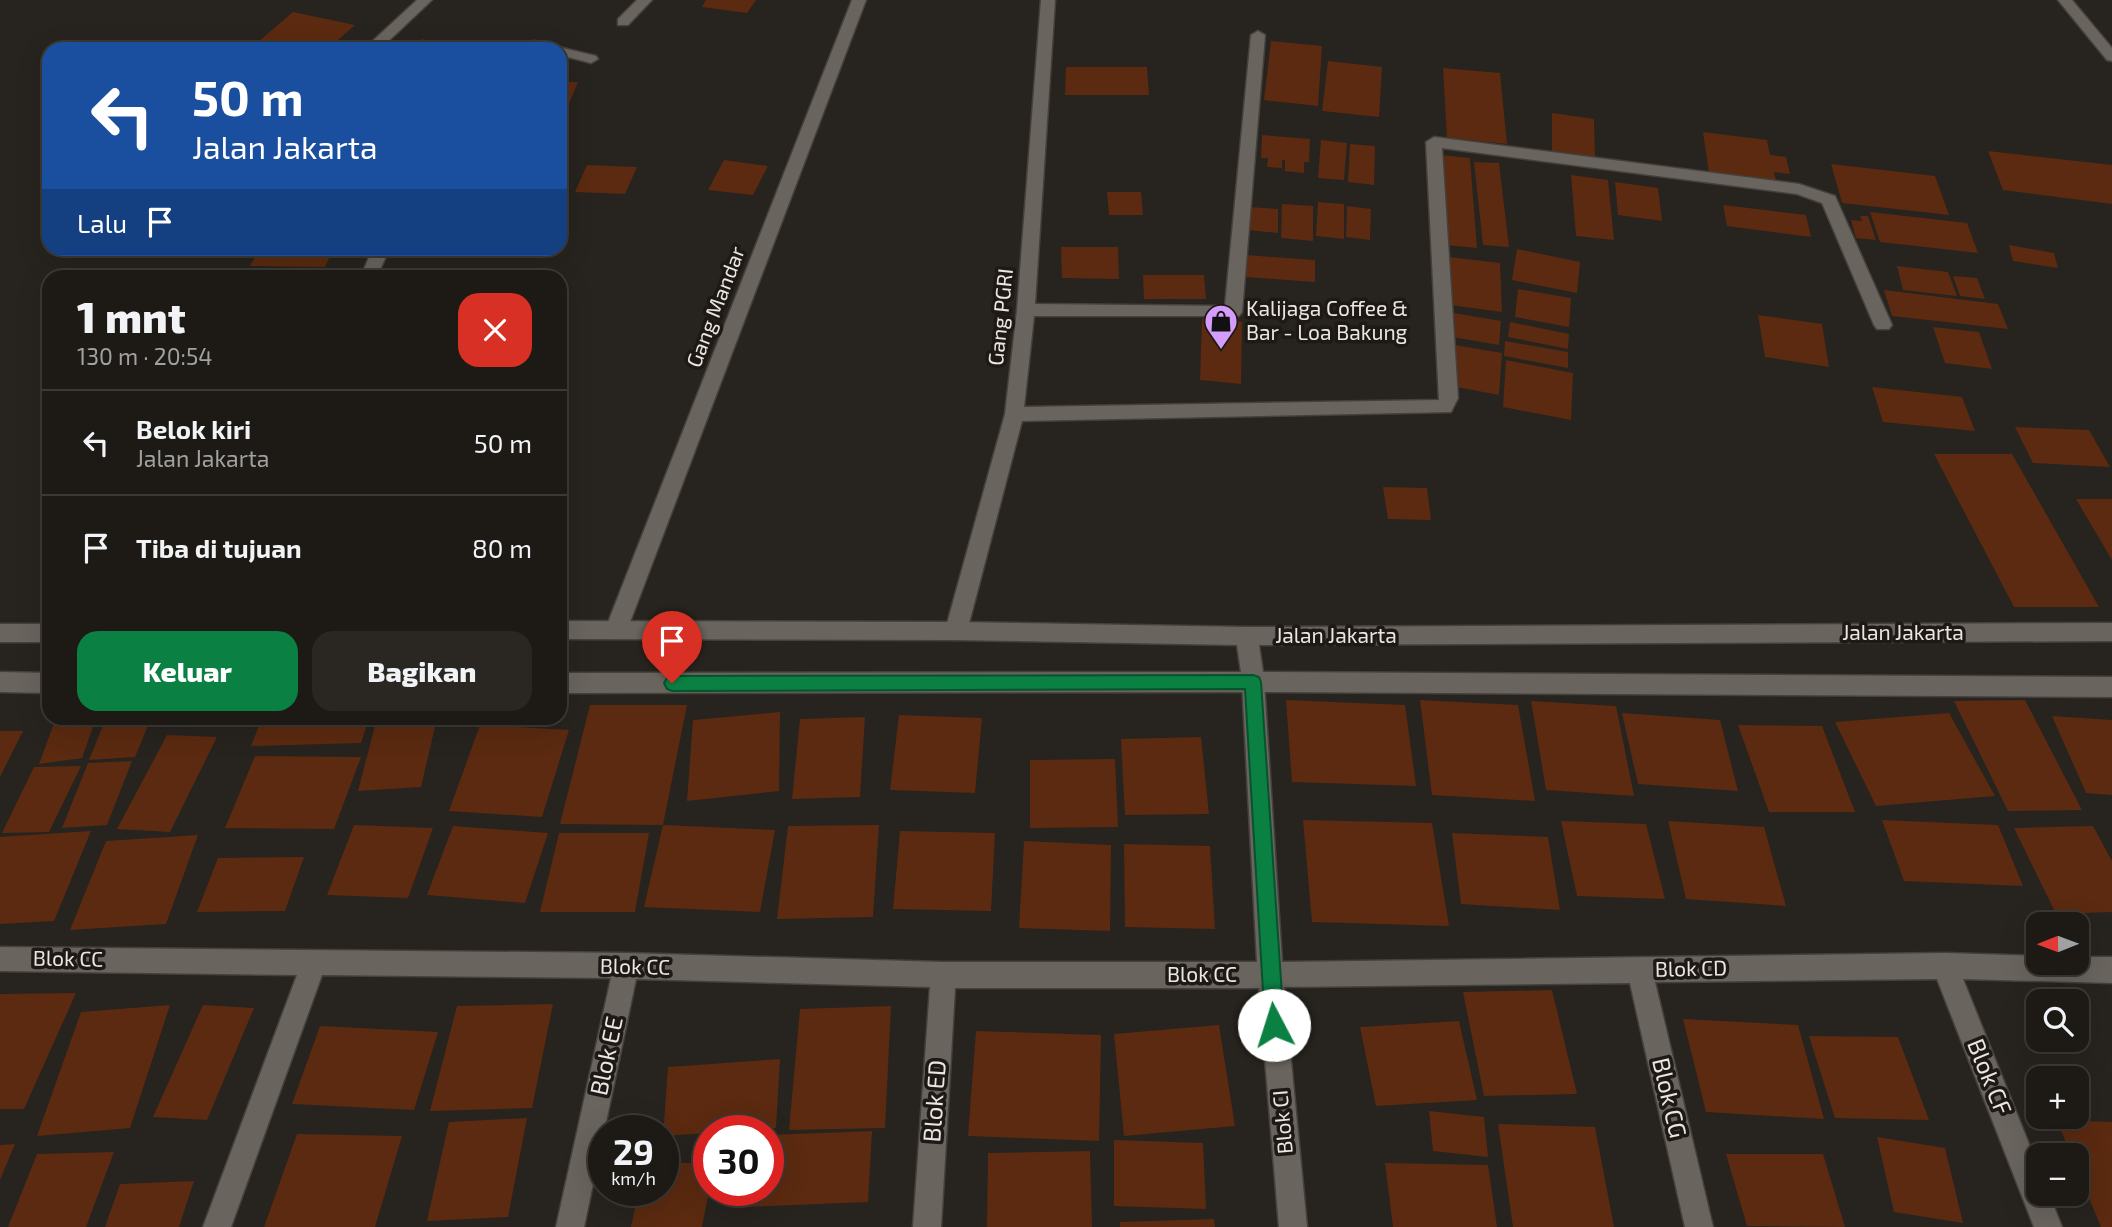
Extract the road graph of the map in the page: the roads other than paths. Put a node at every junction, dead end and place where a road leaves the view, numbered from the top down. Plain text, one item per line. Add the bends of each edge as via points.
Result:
1 (425, 0) edge
2 (645, 0) edge
3 (859, 0) edge
4 (1048, 0) edge
5 (2065, 0) edge
6 (623, 22) dead end
7 (1258, 35) dead end
8 (379, 42) edge
9 (567, 53) edge
10 (2112, 57) edge
11 (591, 59) dead end
12 (1026, 310) junction
13 (1883, 325) dead end
14 (1014, 414) junction
15 (567, 630) edge
16 (616, 630) junction
17 (956, 631) junction
18 (0, 632) edge
19 (2112, 632) edge
20 (42, 633) edge
21 (1247, 636) junction
22 (0, 682) edge
23 (42, 682) edge
24 (1253, 682) junction
25 (567, 683) edge
26 (2112, 687) edge
27 (0, 958) edge
28 (314, 962) junction
29 (626, 966) junction
30 (1945, 967) junction
31 (1639, 969) junction
32 (2112, 970) edge
33 (943, 975) junction
34 (1270, 975) junction
35 (217, 1227) edge
36 (570, 1227) edge
37 (927, 1227) edge
38 (1293, 1227) edge
39 (1699, 1227) edge
40 (2048, 1227) edge

1 - 8 street
2 - 6 street
3 - 16 street, Gang Mandar
4 - 12 street, Gang PGRI
5 - 10 street
7 - 12 street via 1233,312
9 - 11 street
12 - 14 street, Gang PGRI
13 - 14 street via 1829,200 1818,195 1434,142 1449,398 1444,407
14 - 17 street, Gang PGRI
15 - 16 street, Jalan Jakarta
16 - 17 street, Jalan Jakarta
17 - 21 street, Jalan Jakarta
18 - 20 street
19 - 21 street, Jalan Jakarta
21 - 24 street, Blok CI
22 - 23 street
24 - 25 street
24 - 26 street
24 - 34 street, Blok CI
27 - 28 street, Blok CC
28 - 29 street, Blok CC
28 - 35 street
29 - 33 street, Blok CC
29 - 36 street, Blok EE
30 - 31 street, Blok CD
30 - 32 street, Blok CD
30 - 40 street, Blok CF
31 - 34 street, Blok CD
31 - 39 street, Blok CG
33 - 34 street, Blok CC
33 - 37 street, Blok ED
34 - 38 street, Blok CI

